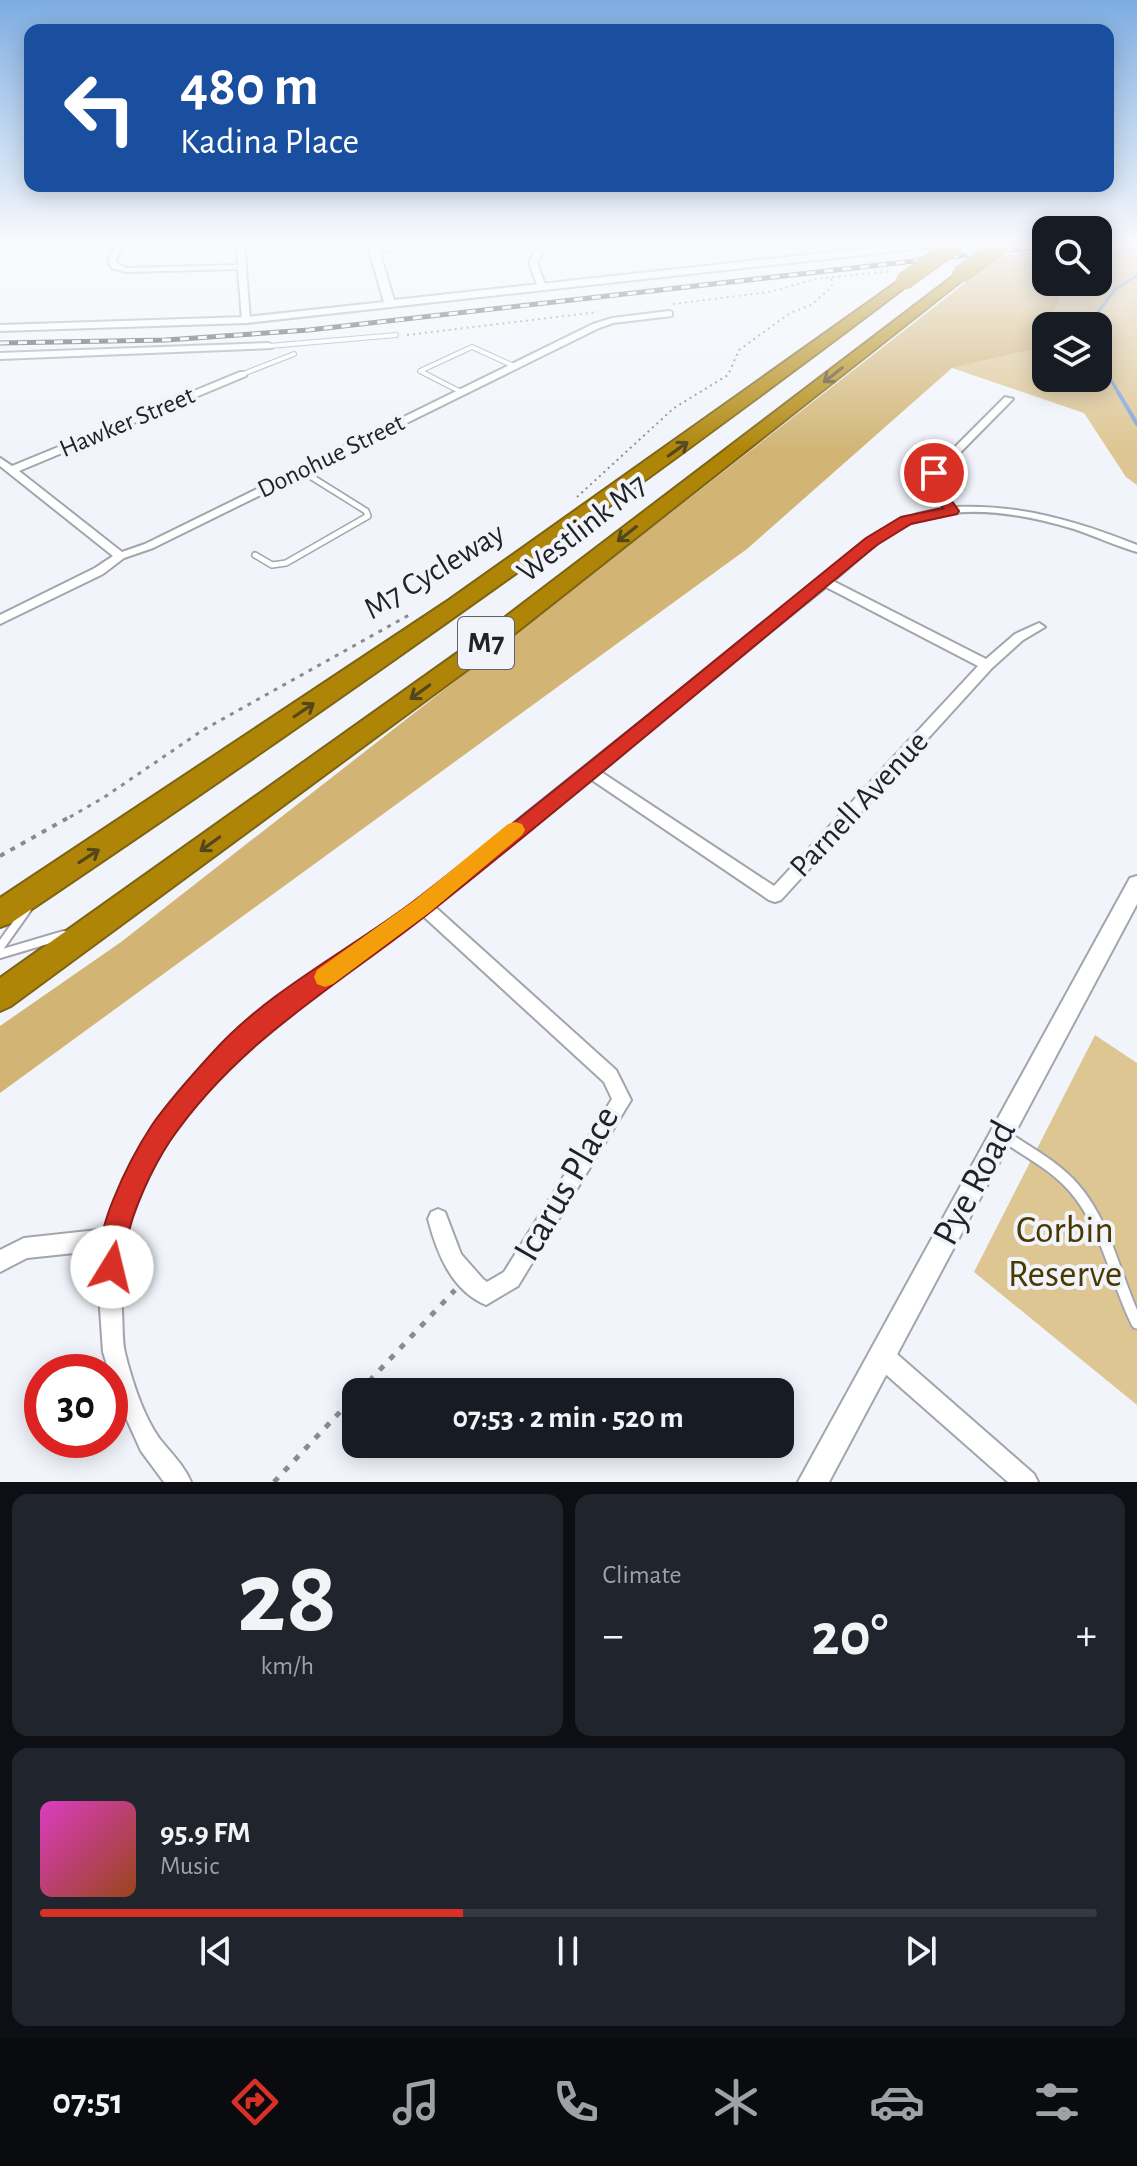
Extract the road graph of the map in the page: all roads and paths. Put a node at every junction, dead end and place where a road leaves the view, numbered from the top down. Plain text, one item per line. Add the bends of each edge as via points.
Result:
1 (246, 312) edge
2 (317, 312) edge
3 (600, 312) edge
4 (659, 312) edge
5 (792, 312) edge
6 (862, 312) edge
7 (912, 312) edge
8 (246, 320) junction
9 (0, 328) edge
10 (396, 335) dead end
11 (383, 336) junction
12 (269, 346) joint
13 (294, 354) dead end
14 (0, 356) edge
15 (514, 366) junction
16 (243, 374) joint
17 (461, 392) junction
18 (1008, 399) dead end
19 (0, 461) edge
20 (11, 470) junction
21 (302, 471) junction
22 (584, 500) dead end
23 (952, 511) junction
24 (1137, 549) edge
25 (255, 555) dead end
26 (120, 556) junction
27 (824, 581) junction
28 (419, 609) dead end
29 (0, 620) edge
30 (1039, 627) dead end
31 (987, 665) junction
32 (588, 770) junction
33 (0, 856) edge
34 (1137, 884) edge
35 (45, 885) junction
36 (423, 906) junction
37 (0, 914) edge
38 (97, 925) junction
39 (0, 947) edge
40 (0, 954) edge
41 (0, 996) edge
42 (1001, 1134) junction
43 (438, 1219) dead end
44 (114, 1239) junction
45 (0, 1262) edge
46 (465, 1279) junction
47 (1137, 1323) edge
48 (882, 1356) junction
49 (373, 1378) edge
50 (342, 1411) edge
51 (179, 1482) edge
52 (274, 1482) edge
53 (813, 1482) edge
54 (1026, 1482) edge

1 - 8 street
2 - 8 street
3 - 11 path
4 - 15 street, Donohue Street via 596,326
5 - 22 path via 739,350 728,375 674,408 619,456 576,496
35 -> 6 highway, Westlink M7 / M7, bridge via 534,553
7 -> 38 highway, Westlink M7 / M7, bridge via 478,650
8 - 9 street
10 - 11 lane
11 - 12 lane
12 - 14 street
13 - 16 lane
15 - 17 street, Donohue Street
15 - 17 lane via 472,347 420,371
16 - 20 street, Hawker Street
17 - 21 street, Donohue Street
18 - 23 street via 934,473 932,483
19 - 20 street
20 - 26 street
21 - 25 lane via 368,516 286,563 272,565
21 - 26 street, Donohue Street
23 - 24 street via 1040,516
23 - 27 street via 898,524
26 - 29 street, Donohue Street
27 - 31 street
27 - 32 street
28 - 33 path, M7 Cycleway via 203,730 103,798
30 - 31 street, Parnell Avenue
31 - 32 street, Parnell Avenue via 775,895
32 - 36 street
34 - 42 street, Pye Road
35 - 37 highway, Westlink M7 / M7
35 - 39 lane
36 - 44 street via 275,1013 225,1056 162,1133 137,1177
36 - 46 street, Icarus Place via 610,1076 622,1100 511,1279 486,1294
38 - 40 lane
38 - 41 highway, Westlink M7 / M7
42 - 47 lane via 1061,1175 1080,1196
42 - 48 street, Pye Road
43 - 46 street via 447,1252
44 - 45 street via 24,1248
44 - 51 street via 114,1352 149,1443
46 - 49 path
48 - 53 street, Pye Road
48 - 54 street
50 - 52 path

